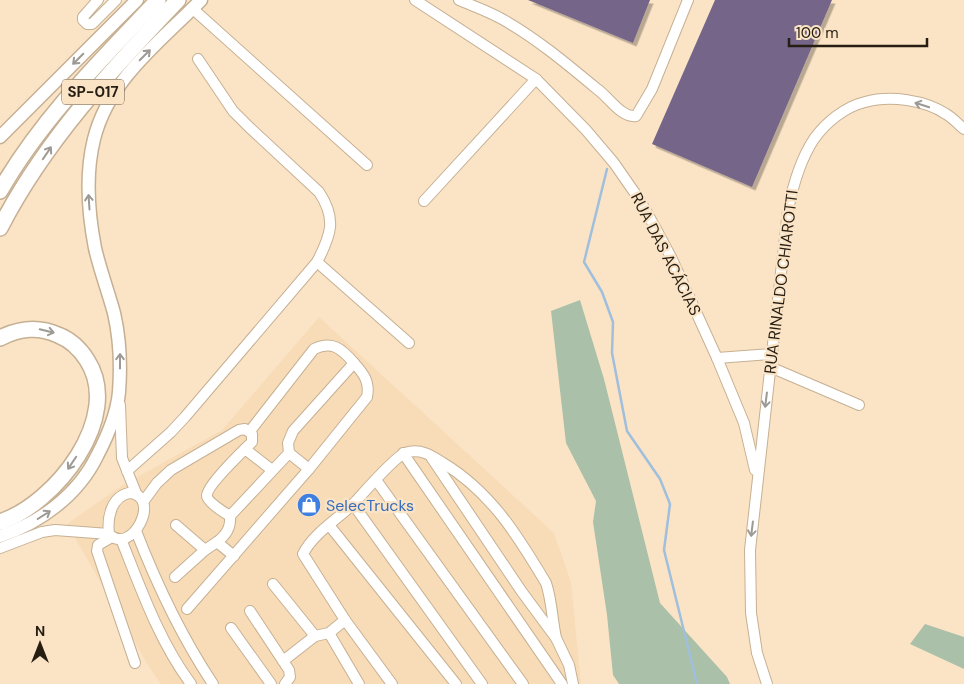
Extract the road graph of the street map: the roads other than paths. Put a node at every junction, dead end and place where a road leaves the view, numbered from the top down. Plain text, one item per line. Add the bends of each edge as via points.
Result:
1 (98, 0) edge
2 (116, 0) edge
3 (137, 0) edge
4 (158, 0) edge
5 (178, 0) edge
6 (415, 0) edge
7 (460, 0) edge
8 (688, 0) edge
9 (197, 4) edge
10 (198, 59) dead end
11 (536, 79) junction
12 (964, 129) edge
13 (0, 137) edge
14 (367, 165) dead end
15 (0, 191) edge
16 (424, 201) dead end
17 (0, 228) edge
18 (317, 262) junction
19 (0, 338) edge
20 (409, 343) dead end
21 (771, 354) junction
22 (717, 358) junction
23 (354, 363) junction
24 (770, 367) junction
25 (119, 394) junction
26 (859, 405) dead end
27 (250, 431) junction
28 (245, 449) junction
29 (288, 453) junction
30 (403, 453) junction
31 (429, 454) junction
32 (309, 469) junction
33 (272, 470) junction
34 (127, 471) junction
35 (376, 480) junction
36 (757, 480) junction
37 (136, 494) junction
38 (143, 502) junction
39 (353, 504) junction
40 (230, 516) junction
41 (0, 522) edge
42 (176, 525) dead end
43 (329, 525) junction
44 (136, 531) junction
45 (0, 536) edge
46 (114, 537) junction
47 (217, 542) junction
48 (0, 548) edge
49 (205, 550) junction
50 (234, 556) junction
51 (175, 577) dead end
52 (273, 584) dead end
53 (187, 610) dead end
54 (250, 611) dead end
55 (345, 620) junction
56 (230, 628) dead end
57 (329, 633) junction
58 (315, 636) junction
59 (556, 638) junction
60 (283, 661) junction
61 (135, 663) dead end
62 (192, 684) edge
63 (213, 684) edge
64 (271, 684) edge
65 (286, 684) edge
66 (360, 684) edge
67 (392, 684) edge
68 (456, 684) edge
69 (482, 684) edge
70 (523, 684) edge
71 (562, 684) edge
72 (572, 684) edge
73 (767, 684) edge

1 - 2 street via 83,17 87,24 92,24
3 -> 13 main road
4 - 15 highway, SP-017 via 56,110
17 -> 5 highway, SP-017 via 47,152 80,107
6 - 11 street, RUA DAS ACÁCIAS
7 - 8 street via 501,18 552,53 630,117 636,116 652,89
9 - 14 street
25 -> 9 main road via 114,313 91,226 88,195 90,157 101,118 119,85
10 - 18 street via 249,127 320,192 326,202 331,223 329,236
11 - 16 street
11 - 22 street, RUA DAS ACÁCIAS via 586,130 639,199 671,257
12 -> 21 street, RUA RINALDO CHIAROTTI via 946,114 919,102 892,99 866,101 847,109 814,138 794,182 788,210
18 - 20 street
18 - 34 street via 185,417
19 -> 41 highway via 30,328 61,336 73,343 92,368 98,395 96,414 86,441 70,467 34,504
21 - 22 street
21 - 24 street, RUA RINALDO CHIAROTTI
22 - 36 street, RUA DAS ACÁCIAS via 744,423
23 - 27 street via 331,345 314,349
23 - 29 street via 294,431 288,443
23 - 32 street via 367,380 367,397
24 - 26 street
24 -> 36 street, RUA RINALDO CHIAROTTI
25 - 34 street via 122,458
45 -> 25 main road via 50,511 81,482 105,439
27 - 28 street via 252,442
27 - 38 street via 239,430 170,470
28 - 33 street
28 - 40 street via 215,481 206,497
29 - 32 street
29 - 33 street
30 - 31 street via 417,450
30 - 35 street
30 - 71 street
31 - 59 street
31 - 59 street via 458,472 481,492 523,547 546,583
32 - 50 street
33 - 40 street
34 - 37 street
35 - 39 street
35 - 70 street
36 -> 73 street, RUA RINALDO CHIAROTTI via 750,550 750,613 757,653
37 - 38 street
37 - 46 street via 123,494 111,510 109,520
38 - 44 street via 142,518
39 - 43 street
39 - 69 street
40 - 47 street via 230,527
42 - 49 street
43 - 55 street via 308,543 303,554
43 - 68 street
44 - 46 street via 132,535
44 - 63 street via 176,622
46 - 48 street via 55,530
46 - 61 street via 98,545 97,551
46 - 62 street via 176,664
47 - 49 street
47 - 50 street
49 - 51 street
50 - 53 street
52 - 58 street
54 - 60 street
55 - 57 street
55 - 67 street
56 - 64 street
57 - 58 street
57 - 66 street
58 - 60 street
59 - 72 street via 569,664
60 - 65 street via 290,677

